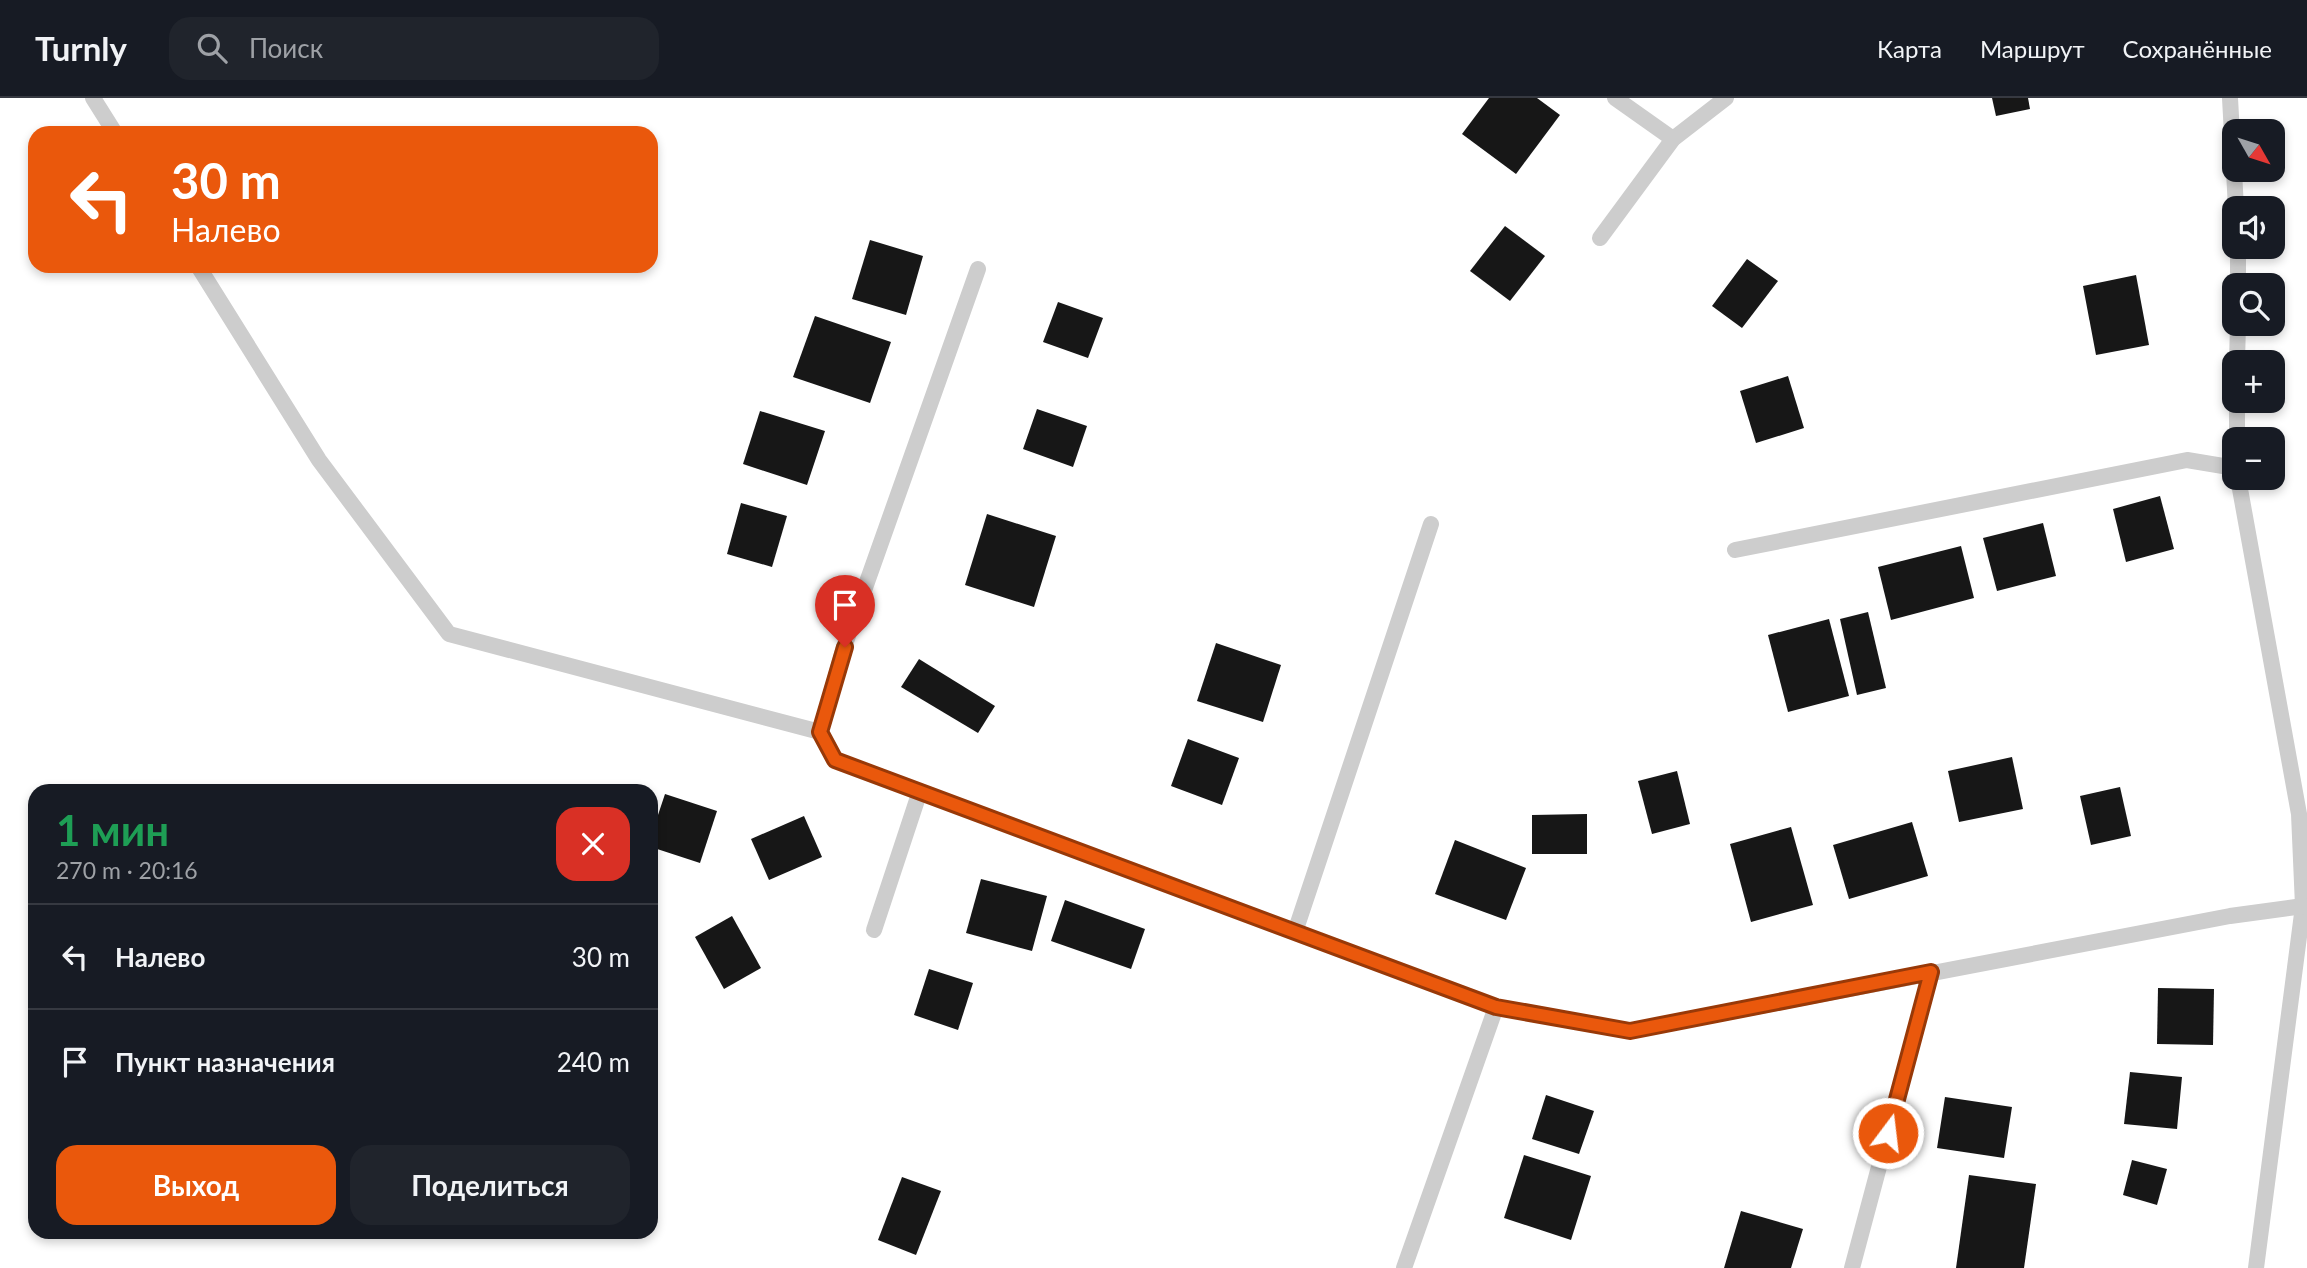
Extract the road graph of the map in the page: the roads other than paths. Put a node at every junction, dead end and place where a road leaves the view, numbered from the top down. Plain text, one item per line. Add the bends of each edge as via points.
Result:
1 (93, 98) edge
2 (1615, 98) edge
3 (1726, 98) edge
4 (2230, 98) edge
5 (111, 126) edge
6 (1673, 139) junction
7 (2235, 196) edge
8 (1600, 238) dead end
9 (978, 268) dead end
10 (202, 273) edge
11 (2222, 466) edge
12 (2240, 490) edge
13 (1431, 524) dead end
14 (1735, 550) dead end
15 (820, 732) junction
16 (919, 794) junction
17 (2303, 906) junction
18 (874, 930) dead end
19 (1295, 932) junction
20 (1931, 972) junction
21 (1496, 1007) junction
22 (1404, 1268) edge
23 (1852, 1268) edge
24 (2256, 1268) edge

1 - 5 lane
2 - 6 lane
3 - 6 lane
4 - 7 lane
6 - 8 lane
9 - 15 lane via 845,647
10 - 15 lane via 318,460 449,634
11 - 14 lane via 2187,460
12 - 17 lane via 2299,814
13 - 19 lane
15 - 16 lane via 835,760
16 - 18 lane
16 - 19 lane
17 - 20 lane
17 - 24 lane
19 - 21 lane
20 - 21 lane via 1630,1031
20 - 23 lane
21 - 22 lane

